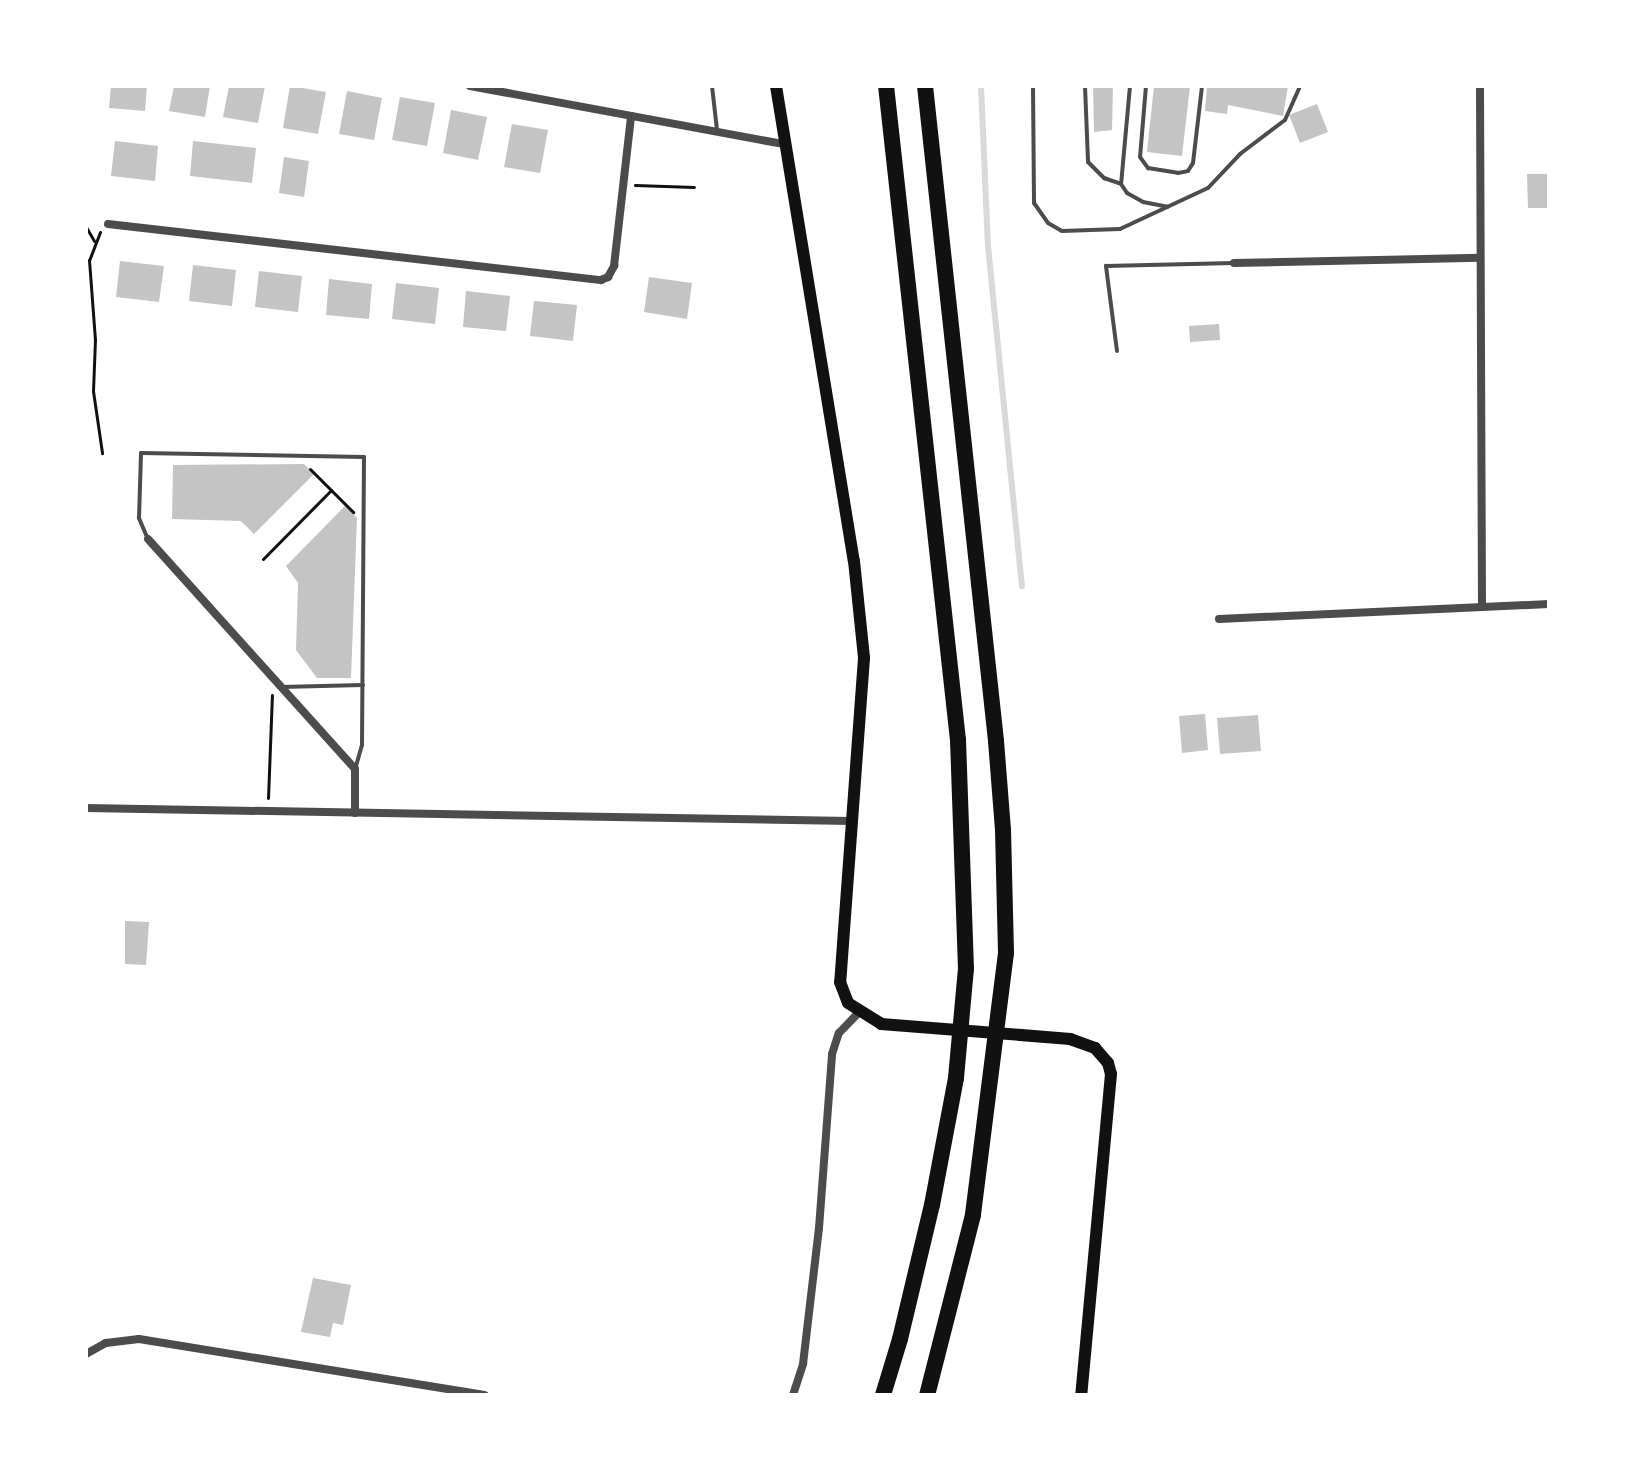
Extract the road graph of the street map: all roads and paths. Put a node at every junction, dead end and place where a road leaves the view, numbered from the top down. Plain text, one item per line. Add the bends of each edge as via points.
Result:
1 (470, 86) edge
2 (712, 86) edge
3 (776, 86) edge
4 (886, 86) edge
5 (925, 86) edge
6 (1033, 86) edge
7 (1085, 86) edge
8 (1130, 86) edge
9 (1146, 86) edge
10 (1202, 86) edge
11 (1300, 86) edge
12 (1480, 86) edge
13 (631, 116) junction
14 (718, 132) junction
15 (788, 145) junction
16 (624, 183) junction
17 (1121, 184) junction
18 (694, 187) dead end
19 (1170, 207) junction
20 (108, 224) joint
21 (86, 227) edge
22 (94, 241) junction
23 (1480, 258) junction
24 (1234, 263) joint
25 (1117, 351) dead end
26 (102, 453) dead end
27 (315, 473) dead end
28 (331, 490) junction
29 (346, 505) dead end
30 (148, 539) joint
31 (263, 559) dead end
32 (1549, 604) edge
33 (1482, 607) junction
34 (1219, 619) dead end
35 (363, 685) junction
36 (281, 687) junction
37 (355, 769) junction
38 (86, 808) edge
39 (268, 811) junction
40 (355, 813) junction
41 (851, 821) junction
42 (859, 1012) junction
43 (86, 1354) edge
44 (484, 1395) edge
45 (793, 1395) edge
46 (883, 1395) edge
47 (927, 1395) edge
48 (1081, 1395) edge

1 - 13 street
2 - 14 lane
3 - 15 main road
4 - 46 highway via 958,740 966,969 956,1078 935,1190
5 - 47 highway via 996,741 1006,953 973,1215
6 - 19 lane via 1034,203 1048,223 1062,231 1120,229
7 - 17 lane via 1088,162 1104,178
8 - 17 lane
9 - 10 lane via 1140,157 1148,168 1178,173 1193,163
11 - 19 lane via 1285,120 1240,154 1208,188
12 - 23 street
13 - 14 street
13 - 16 street
14 - 15 street
15 - 41 main road via 854,561 864,658
16 - 18 path
16 - 20 street via 614,266 608,277 593,280
17 - 19 lane via 1143,202
20 - 22 path
21 - 22 path
22 - 26 path via 89,260 93,391
23 - 24 street
23 - 33 street
24 - 25 lane via 1106,266
27 - 28 path
28 - 29 path
28 - 31 path
30 - 35 lane via 139,518 141,453 364,457
30 - 36 street
32 - 33 street
33 - 34 street
35 - 36 lane
35 - 37 lane via 362,745
36 - 37 street
36 - 39 path via 270,697
37 - 40 street
38 - 39 street
39 - 40 street
40 - 41 street
41 - 42 main road via 839,973 842,994
42 - 45 street via 839,1033 832,1054 814,1274 803,1364
42 - 48 main road via 895,1026 1084,1041 1103,1054 1111,1074
43 - 44 street via 106,1343 139,1339

